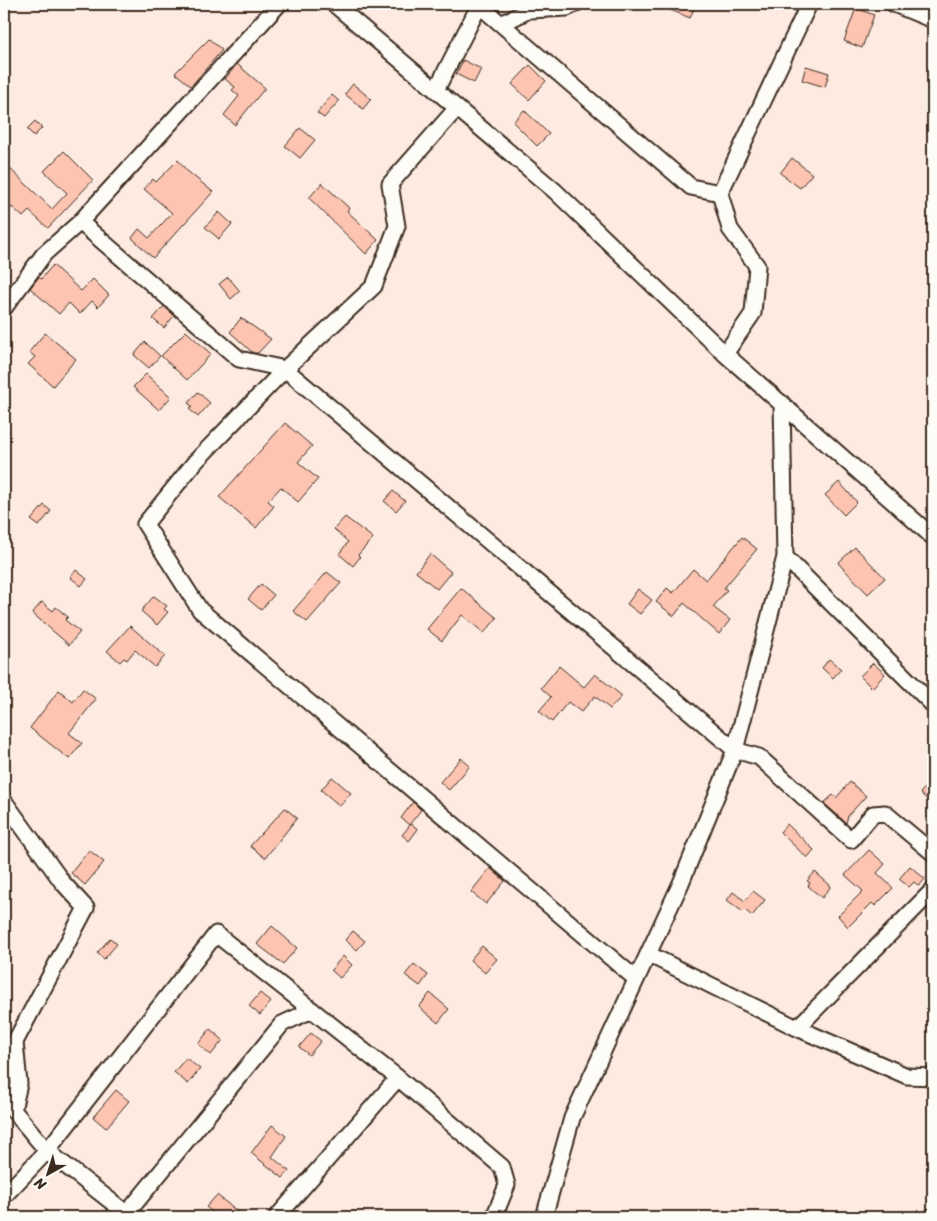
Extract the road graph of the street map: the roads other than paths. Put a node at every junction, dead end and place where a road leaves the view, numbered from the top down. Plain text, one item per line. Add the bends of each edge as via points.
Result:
1 (279, 4) edge
2 (334, 4) edge
3 (480, 4) edge
4 (575, 4) edge
5 (809, 4) edge
6 (894, 4) edge
7 (933, 20) edge
8 (501, 24) junction
9 (436, 90) junction
10 (457, 108) junction
11 (720, 193) junction
12 (80, 222) junction
13 (4, 308) edge
14 (725, 354) junction
15 (285, 369) junction
16 (782, 403) junction
17 (933, 537) edge
18 (785, 556) junction
19 (933, 705) edge
20 (735, 750) junction
21 (4, 801) edge
22 (933, 853) edge
23 (933, 890) edge
24 (648, 954) junction
25 (636, 980) junction
26 (312, 1010) junction
27 (797, 1028) junction
28 (933, 1077) edge
29 (398, 1078) junction
30 (47, 1150) junction
31 (4, 1196) edge
32 (127, 1216) edge
33 (277, 1217) edge
34 (494, 1217) edge
35 (544, 1217) edge

1 - 12 street
2 - 9 street
3 - 8 street
3 - 9 street
4 - 8 street via 567,8 529,10
5 - 11 street
6 - 7 street
8 - 11 street via 691,187
9 - 10 street
10 - 14 street via 555,191
10 - 15 street via 390,184 397,226 374,286
11 - 14 street via 730,230 757,266 753,313
12 - 13 street via 44,254
12 - 15 street via 239,359
14 - 16 street
15 - 20 street
15 - 25 street via 196,461 146,524 200,610
16 - 17 street
16 - 18 street
18 - 19 street
18 - 20 street
20 - 22 street via 759,757 851,840 873,814 885,813
20 - 24 street via 681,883
21 - 30 street via 63,883 86,908 15,1042 19,1084 13,1110
23 - 27 street
24 - 25 street
24 - 27 street
25 - 35 street via 572,1118
26 - 29 street
26 - 30 street via 216,934
26 - 32 street via 282,1024
27 - 28 street via 907,1076
29 - 33 street
29 - 34 street via 502,1167 507,1185
30 - 31 street
30 - 32 street

